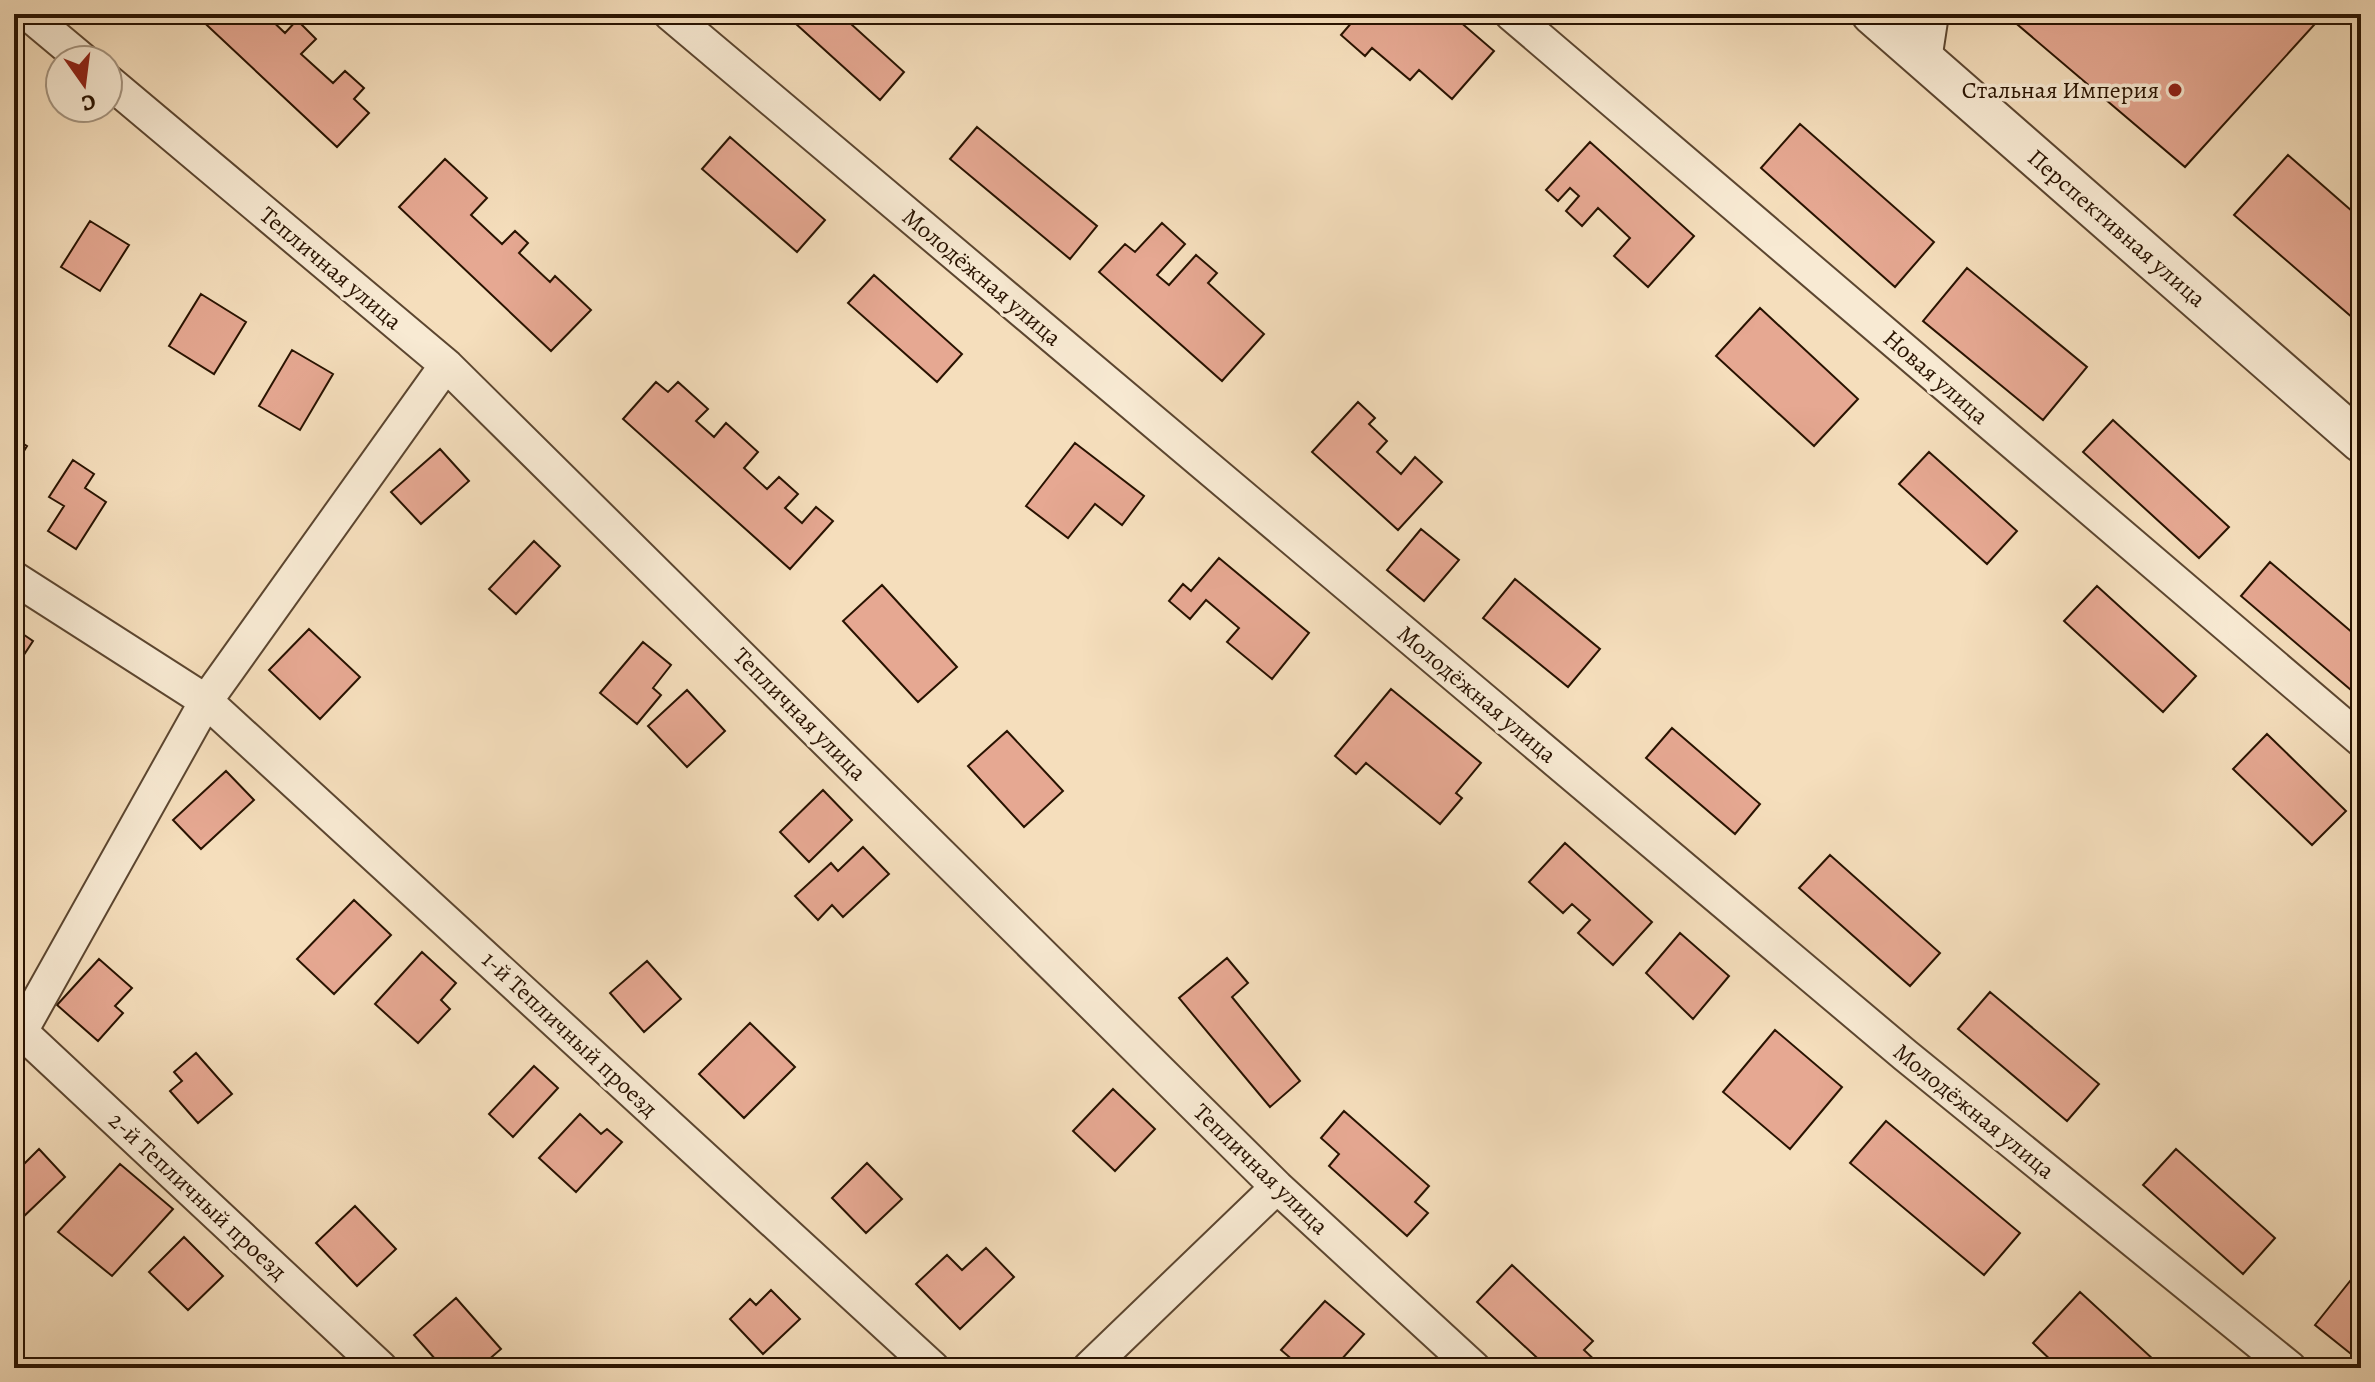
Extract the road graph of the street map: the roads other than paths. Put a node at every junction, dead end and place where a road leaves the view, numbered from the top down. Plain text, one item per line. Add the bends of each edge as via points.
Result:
1 (28, 14) edge
2 (670, 14) edge
3 (1511, 14) edge
4 (1872, 14) edge
5 (1932, 14) edge
6 (64, 44) edge
7 (1925, 60) junction
8 (124, 94) edge
9 (446, 365) junction
10 (2361, 442) edge
11 (14, 578) edge
12 (206, 701) junction
13 (2361, 740) edge
14 (17, 1033) edge
15 (1277, 1187) junction
16 (381, 1368) edge
17 (933, 1368) edge
18 (1089, 1368) edge
19 (1474, 1368) edge
20 (2290, 1368) edge

1 - 6 street
2 - 20 street, Молодёжная улица via 1905,1055
3 - 13 street, Новая улица
4 - 7 street, Перспективная улица
5 - 7 street
7 - 10 street, Перспективная улица
8 - 9 street, Тепличная улица
9 - 12 street
9 - 15 street, Тепличная улица
11 - 12 street, 1-й Тепличный проезд
12 - 14 street
12 - 17 street, 1-й Тепличный проезд
14 - 16 street, 2-й Тепличный проезд
15 - 18 street
15 - 19 street, Тепличная улица

